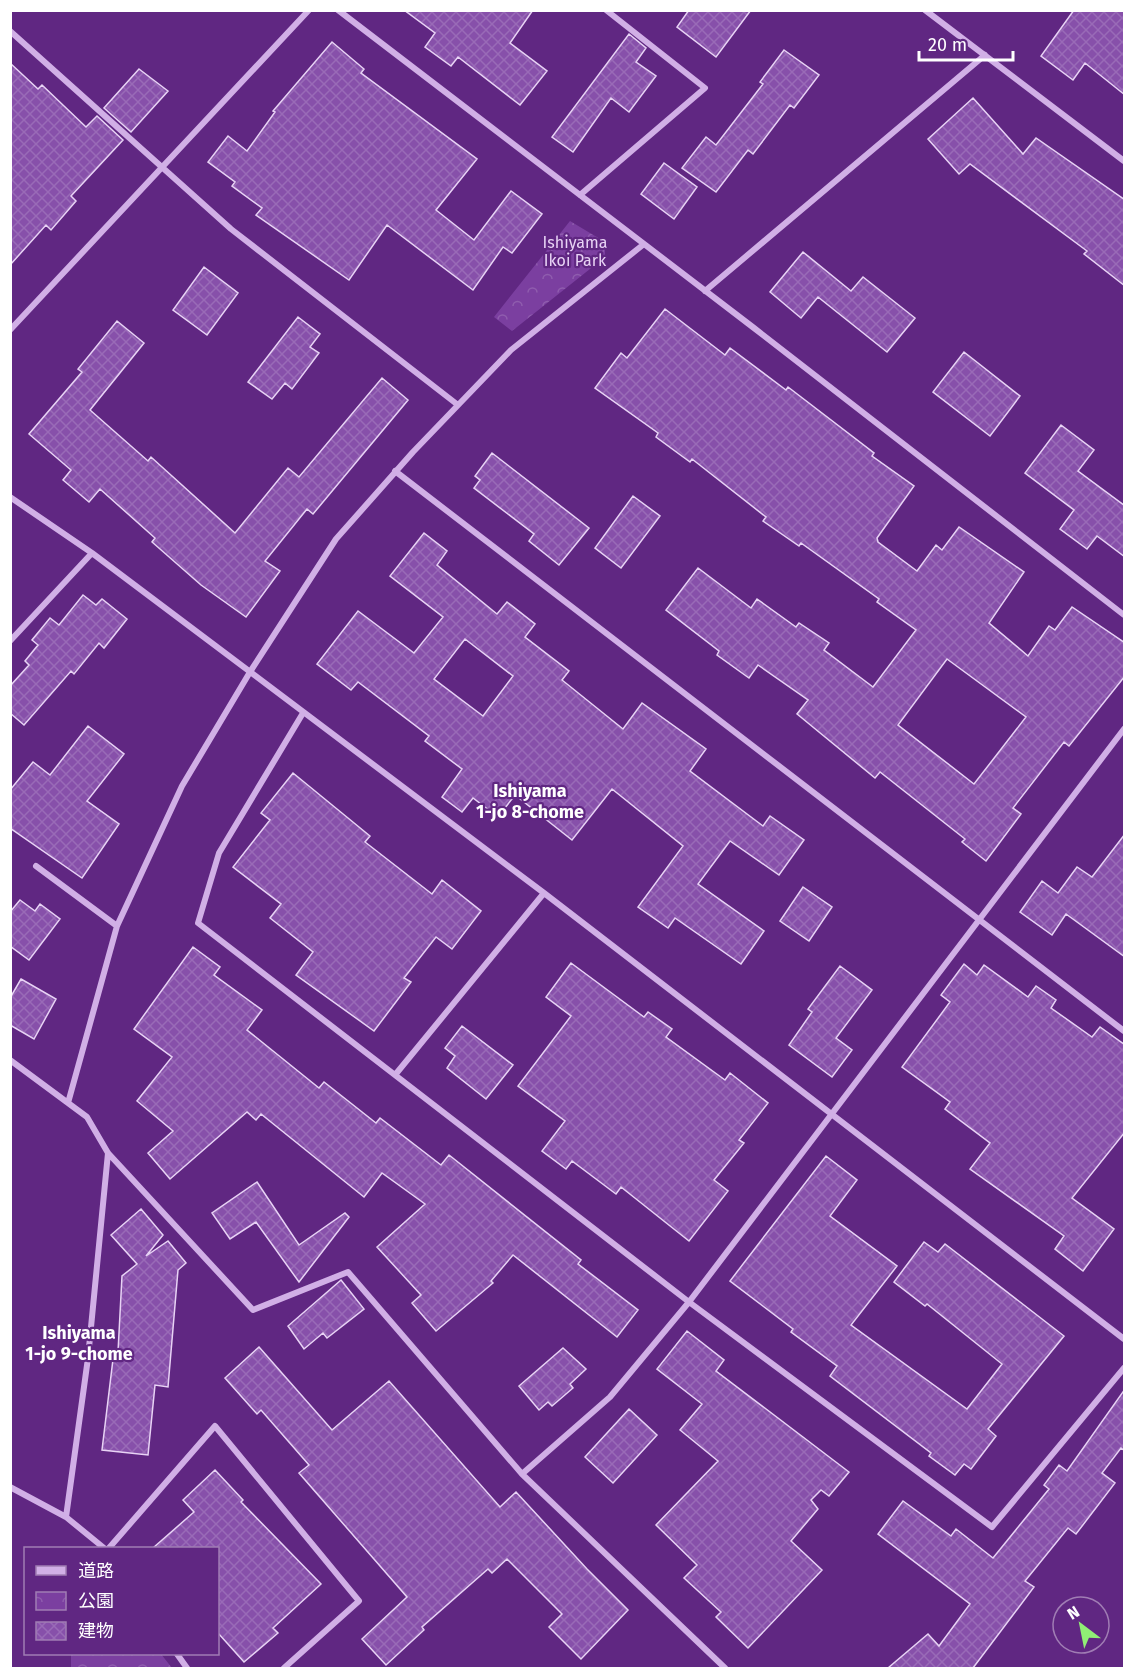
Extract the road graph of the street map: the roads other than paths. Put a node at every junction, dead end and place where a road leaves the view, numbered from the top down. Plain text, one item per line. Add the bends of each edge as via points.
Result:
1 (309, 10) edge
2 (338, 10) edge
3 (606, 10) edge
4 (925, 10) edge
5 (10, 31) edge
6 (985, 55) junction
7 (1125, 161) edge
8 (161, 166) junction
9 (580, 195) junction
10 (644, 244) junction
11 (705, 291) junction
12 (10, 330) edge
13 (458, 405) junction
14 (395, 471) junction
15 (10, 497) edge
16 (92, 553) junction
17 (1125, 615) edge
18 (10, 641) edge
19 (250, 672) junction
20 (303, 713) junction
21 (1125, 729) edge
22 (36, 866) dead end
23 (544, 893) junction
24 (978, 919) junction
25 (117, 926) junction
26 (1125, 1031) edge
27 (10, 1059) edge
28 (395, 1075) junction
29 (68, 1103) junction
30 (831, 1113) junction
31 (108, 1153) junction
32 (689, 1302) junction
33 (1125, 1339) edge
34 (1125, 1368) edge
35 (522, 1474) junction
36 (10, 1487) edge
37 (66, 1517) junction
38 (103, 1547) edge
39 (110, 1547) edge
40 (178, 1655) edge
41 (187, 1668) edge
42 (284, 1668) edge
43 (725, 1668) edge

1 - 8 street
2 - 9 street
3 - 9 street via 705,88
4 - 6 street
5 - 8 street
6 - 7 street
6 - 11 street
8 - 12 street
8 - 13 street via 231,229
9 - 10 street
10 - 11 street
10 - 13 street via 511,350
11 - 17 street
13 - 14 street
14 - 19 street via 336,539
14 - 24 street
15 - 16 street
16 - 18 street
16 - 19 street
19 - 20 street
19 - 25 street via 182,786
20 - 23 street
20 - 28 street via 219,853 198,924
21 - 24 street
22 - 25 street
23 - 28 street
23 - 30 street
24 - 26 street
24 - 30 street
25 - 29 street
27 - 29 street
28 - 32 street
29 - 31 street via 87,1117
30 - 32 street
30 - 33 street
31 - 35 street via 253,1311 348,1272
31 - 37 street via 88,1358
32 - 34 street via 992,1527
32 - 35 street via 610,1398
35 - 43 street
36 - 37 street
37 - 38 street
39 - 42 street via 215,1425 359,1601
40 - 41 street

